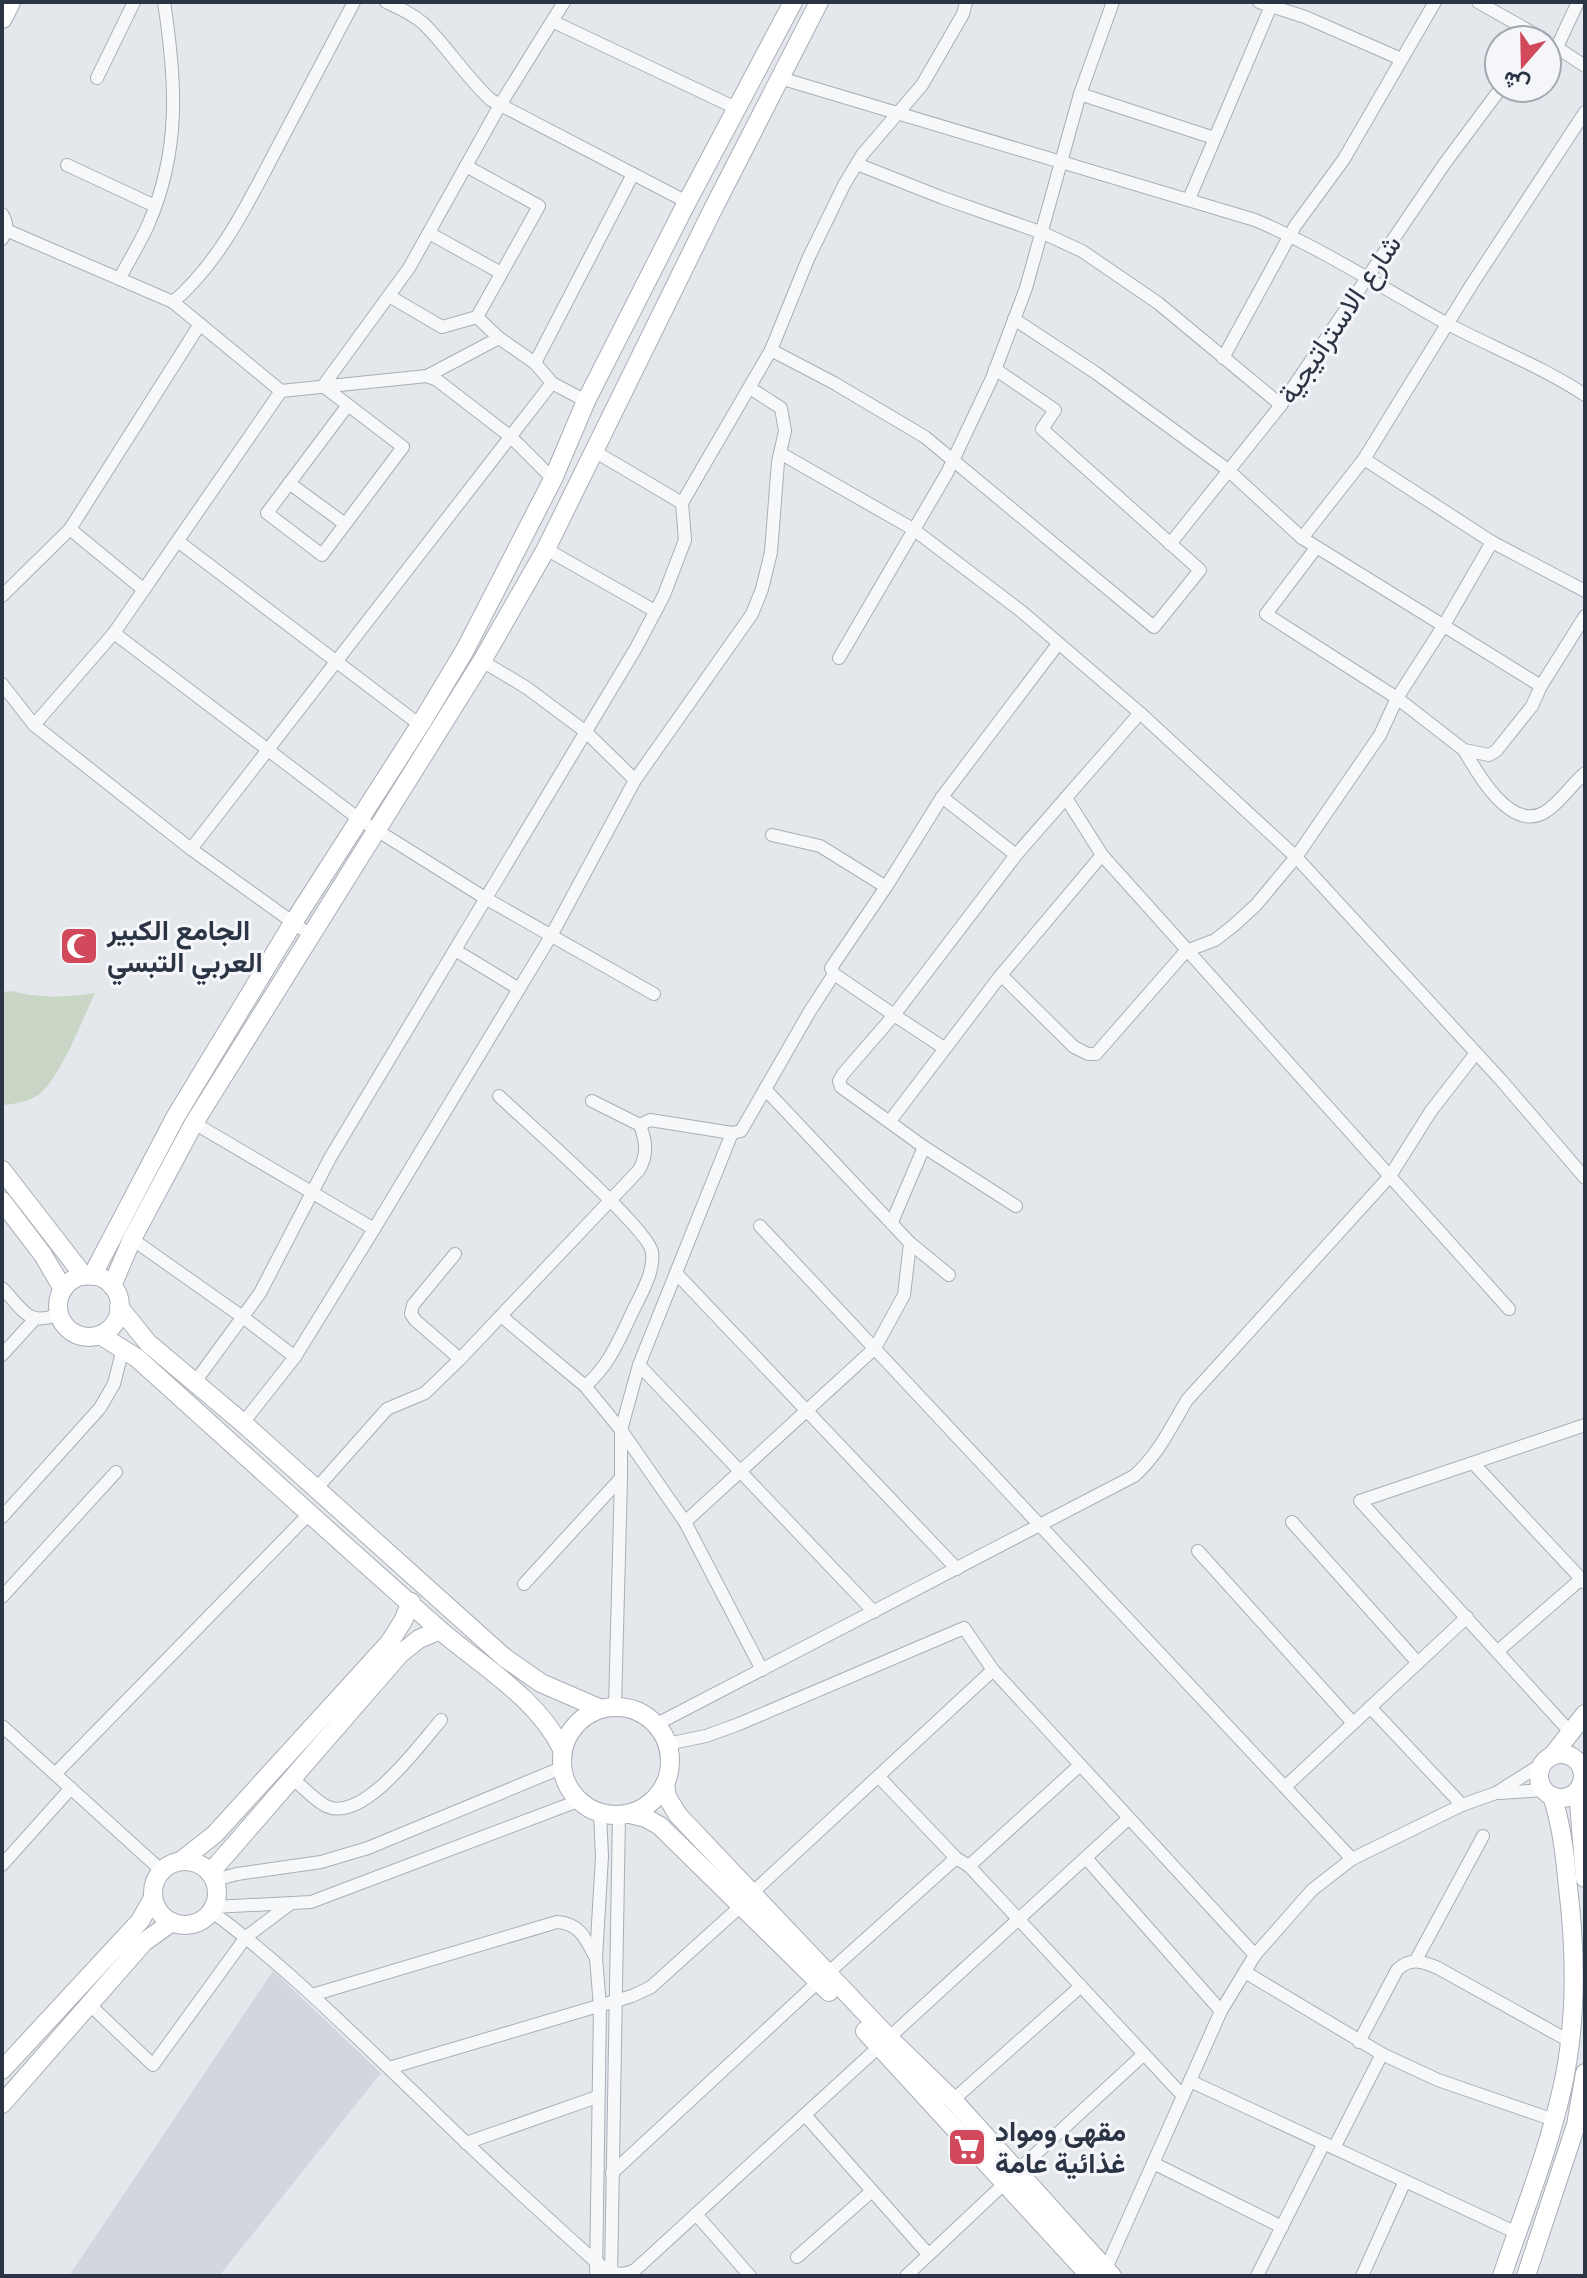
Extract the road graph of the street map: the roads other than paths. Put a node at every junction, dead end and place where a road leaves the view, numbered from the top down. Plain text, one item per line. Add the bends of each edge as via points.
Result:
1 (10, 2) edge
2 (134, 2) edge
3 (164, 2) edge
4 (354, 2) edge
5 (386, 2) edge
6 (564, 2) edge
7 (793, 2) edge
8 (819, 2) edge
9 (966, 2) edge
10 (1113, 2) edge
11 (1435, 2) edge
12 (1478, 2) edge
13 (1578, 2) edge
14 (1265, 4) edge
15 (2, 18) edge
16 (554, 22) junction
17 (1516, 24) edge
18 (1559, 24) edge
19 (1563, 52) edge
20 (1401, 59) junction
21 (1585, 66) edge
22 (97, 78) dead end
23 (780, 78) junction
24 (1080, 94) junction
25 (1489, 104) edge
26 (500, 105) junction
27 (738, 109) junction
28 (1585, 112) edge
29 (899, 114) junction
30 (1214, 138) junction
31 (1062, 161) junction
32 (857, 164) junction
33 (67, 165) dead end
34 (466, 166) junction
35 (633, 174) junction
36 (1189, 199) junction
37 (687, 202) junction
38 (155, 206) junction
39 (2, 214) edge
40 (429, 233) junction
41 (1043, 233) junction
42 (4, 235) edge
43 (1290, 235) junction
44 (501, 273) junction
45 (1365, 278) junction
46 (119, 279) junction
47 (389, 296) junction
48 (173, 302) junction
49 (477, 317) junction
50 (1014, 319) junction
51 (200, 324) junction
52 (1448, 324) junction
53 (499, 338) junction
54 (771, 350) junction
55 (1223, 358) junction
56 (535, 363) junction
57 (995, 369) junction
58 (427, 376) junction
59 (552, 383) junction
60 (323, 386) junction
61 (750, 388) junction
62 (281, 391) junction
63 (1585, 395) edge
64 (586, 401) junction
65 (348, 405) junction
66 (1281, 405) junction
67 (511, 437) junction
68 (594, 451) junction
69 (780, 453) junction
70 (1364, 459) junction
71 (952, 462) junction
72 (1228, 470) junction
73 (553, 479) junction
74 (289, 483) junction
75 (682, 503) junction
76 (345, 524) junction
77 (70, 529) junction
78 (913, 529) junction
79 (1302, 538) junction
80 (179, 542) junction
81 (1492, 542) junction
82 (1170, 544) junction
83 (1316, 548) junction
84 (546, 549) junction
85 (144, 590) junction
86 (1585, 591) edge
87 (2, 596) edge
88 (655, 611) junction
89 (1585, 616) edge
90 (1444, 625) junction
91 (114, 633) junction
92 (1058, 644) junction
93 (839, 658) dead end
94 (337, 660) junction
95 (482, 661) junction
96 (2, 684) edge
97 (1541, 686) junction
98 (1397, 698) junction
99 (1140, 713) junction
100 (34, 725) junction
101 (420, 725) junction
102 (586, 732) junction
103 (267, 750) junction
104 (1464, 750) junction
105 (1585, 773) edge
106 (635, 780) junction
107 (942, 797) junction
108 (1066, 798) junction
109 (359, 819) junction
110 (377, 830) junction
111 (772, 835) dead end
112 (191, 849) junction
113 (1016, 855) junction
114 (1102, 855) junction
115 (1296, 857) junction
116 (886, 887) junction
117 (485, 898) junction
118 (293, 923) junction
119 (309, 934) junction
120 (551, 936) junction
121 (455, 950) junction
122 (1186, 951) junction
123 (834, 974) junction
124 (1001, 975) junction
125 (519, 989) junction
126 (654, 994) dead end
127 (894, 1015) junction
128 (944, 1048) junction
129 (1476, 1053) junction
130 (765, 1089) junction
131 (499, 1096) dead end
132 (592, 1101) dead end
133 (890, 1121) junction
134 (194, 1123) junction
135 (640, 1125) junction
136 (732, 1133) junction
137 (924, 1147) junction
138 (2, 1170) edge
139 (1390, 1176) junction
140 (1585, 1178) edge
141 (312, 1193) junction
142 (610, 1200) junction
143 (2, 1201) edge
144 (1016, 1206) dead end
145 (892, 1222) junction
146 (760, 1226) dead end
147 (374, 1229) junction
148 (132, 1239) junction
149 (910, 1243) junction
150 (455, 1254) dead end
151 (676, 1273) junction
152 (949, 1275) dead end
153 (88, 1276) junction
154 (112, 1286) junction
155 (2, 1288) edge
156 (63, 1289) junction
157 (119, 1307) junction
158 (1509, 1309) dead end
159 (59, 1314) junction
160 (501, 1316) junction
161 (244, 1318) junction
162 (34, 1320) junction
163 (100, 1335) junction
164 (123, 1348) junction
165 (875, 1348) junction
166 (2, 1355) edge
167 (295, 1357) junction
168 (460, 1359) junction
169 (639, 1365) junction
170 (195, 1382) junction
171 (585, 1386) junction
172 (807, 1410) junction
173 (243, 1423) junction
174 (1585, 1425) edge
175 (621, 1430) junction
176 (1473, 1463) junction
177 (740, 1471) junction
178 (116, 1472) dead end
179 (621, 1478) junction
180 (316, 1489) junction
181 (310, 1513) junction
182 (2, 1517) edge
183 (685, 1522) junction
184 (1292, 1522) dead end
185 (1042, 1525) junction
186 (1198, 1551) dead end
187 (957, 1569) junction
188 (1583, 1581) edge
189 (524, 1584) dead end
190 (2, 1597) edge
191 (411, 1602) junction
192 (874, 1612) junction
193 (1467, 1617) junction
194 (440, 1630) junction
195 (1498, 1651) junction
196 (1418, 1663) junction
197 (762, 1670) junction
198 (993, 1670) junction
199 (1370, 1707) junction
200 (608, 1708) junction
201 (1585, 1714) edge
202 (441, 1720) dead end
203 (1353, 1723) junction
204 (655, 1725) junction
205 (2, 1726) edge
206 (1571, 1733) junction
207 (667, 1744) junction
208 (562, 1758) junction
209 (1547, 1760) junction
210 (1080, 1765) junction
211 (1583, 1765) edge
212 (55, 1774) junction
213 (292, 1778) junction
214 (880, 1778) junction
215 (665, 1784) junction
216 (1285, 1787) junction
217 (71, 1788) junction
218 (1578, 1790) junction
219 (1496, 1793) junction
220 (1548, 1793) junction
221 (578, 1801) junction
222 (1462, 1805) junction
223 (600, 1813) junction
224 (625, 1814) junction
225 (1129, 1818) junction
226 (1582, 1821) edge
227 (1483, 1836) dead end
228 (956, 1858) junction
229 (1086, 1858) junction
230 (1352, 1859) junction
231 (181, 1861) junction
232 (2, 1865) edge
233 (969, 1866) junction
234 (161, 1870) junction
235 (212, 1877) junction
236 (1585, 1878) edge
237 (153, 1898) junction
238 (747, 1899) junction
239 (290, 1904) junction
240 (212, 1909) junction
241 (1018, 1920) junction
242 (172, 1922) junction
243 (246, 1937) junction
244 (1255, 1955) junction
245 (596, 1958) junction
246 (1416, 1960) junction
247 (1245, 1972) junction
248 (824, 1977) junction
249 (1081, 1986) junction
250 (312, 1995) junction
251 (617, 2001) junction
252 (89, 2004) junction
253 (600, 2007) junction
254 (1221, 2011) junction
255 (1359, 2042) junction
256 (1571, 2042) junction
257 (885, 2043) junction
258 (1144, 2054) junction
259 (1382, 2054) junction
260 (389, 2068) junction
261 (2, 2070) edge
262 (1585, 2073) edge
263 (1190, 2081) junction
264 (1183, 2096) junction
265 (597, 2097) junction
266 (953, 2100) junction
267 (2, 2104) edge
268 (805, 2115) junction
269 (1554, 2120) junction
270 (1580, 2124) edge
271 (466, 2143) junction
272 (1329, 2146) junction
273 (1153, 2163) junction
274 (612, 2173) junction
275 (1011, 2177) junction
276 (1405, 2181) junction
277 (872, 2191) junction
278 (696, 2214) junction
279 (1282, 2227) junction
280 (1517, 2233) junction
281 (928, 2254) junction
282 (797, 2257) dead end
283 (596, 2269) edge
284 (1102, 2274) edge
285 (611, 2275) edge
286 (750, 2276) edge
287 (906, 2276) edge
288 (1257, 2276) edge
289 (1362, 2276) edge
290 (1502, 2276) edge
291 (1526, 2276) edge

1 - 15 main road
2 - 22 street
3 - 38 street via 174,121
4 - 48 street via 245,209 216,255
5 - 26 street via 424,24 474,84
6 - 16 street
7 - 27 street
8 - 23 street
9 - 29 street via 922,85
10 - 24 street
11 - 20 street
12 - 17 street
13 - 18 street
14 - 20 street
14 - 30 street
16 - 26 street
16 - 27 street
19 - 21 street
20 - 43 street via 1344,159
23 - 29 street
23 - 68 street
24 - 30 street
24 - 31 street
25 - 45 street, شارع الاستراتيجية
26 - 34 street
26 - 35 street
27 - 37 street
28 - 52 street
29 - 31 street
29 - 32 street
30 - 36 street
31 - 36 street
31 - 41 street
32 - 41 street
32 - 54 street via 808,259
33 - 38 street
34 - 40 street
34 - 44 street via 539,206
35 - 37 street
35 - 56 street
36 - 43 street
37 - 64 street
38 - 46 street
39 - 42 street
40 - 44 street
40 - 47 street
41 - 50 street
41 - 55 street via 1082,251 1158,303
42 - 46 street
43 - 45 street
43 - 55 street
44 - 49 street
45 - 52 street
45 - 66 street, شارع الاستراتيجية
46 - 48 street
47 - 49 street via 442,327
47 - 60 street
48 - 51 street
49 - 53 street
50 - 57 street
50 - 72 street
51 - 62 street
51 - 77 street
52 - 63 street
52 - 70 street
53 - 56 street
53 - 58 street
54 - 61 street
54 - 71 street via 925,437
55 - 66 street
56 - 59 street
57 - 71 street
57 - 82 street via 1055,410 1042,429
58 - 60 street
58 - 67 street
59 - 64 street
59 - 67 street
60 - 62 street
60 - 65 street
61 - 69 street via 781,408 785,431
61 - 75 street
62 - 80 street
64 - 73 street
65 - 74 street
65 - 76 street via 403,447
66 - 72 street, شارع الاستراتيجية
67 - 73 street
67 - 94 street
68 - 75 street
68 - 84 street
69 - 78 street
69 - 106 street via 771,552 752,614
70 - 79 street
70 - 81 street
71 - 78 street
71 - 82 street via 1154,627 1200,570
72 - 79 street
72 - 82 street, شارع الاستراتيجية
73 - 101 street
74 - 76 street
74 - 76 street via 267,513 322,555
75 - 88 street via 685,540
77 - 85 street
77 - 87 street
78 - 92 street
78 - 93 street
79 - 83 street
80 - 85 street
80 - 94 street
81 - 86 street
81 - 90 street
83 - 90 street
83 - 98 street via 1266,614
84 - 88 street
84 - 95 street
85 - 91 street
88 - 102 street
89 - 97 street
90 - 97 street
90 - 98 street
91 - 100 street
91 - 103 street
92 - 99 street
92 - 107 street
94 - 101 street
94 - 103 street
95 - 102 street
95 - 110 street
96 - 100 street
97 - 104 street via 1496,751 1489,755
98 - 104 street
98 - 115 street via 1380,735
99 - 108 street
99 - 115 street
100 - 112 street
101 - 109 street
102 - 106 street
102 - 117 street
103 - 109 street
103 - 112 street
104 - 105 street via 1500,802 1532,816 1544,813
106 - 120 street
107 - 113 street
107 - 116 street
108 - 113 street
108 - 114 street
109 - 110 street
109 - 118 street
110 - 117 street
110 - 119 street
111 - 116 street via 820,846
112 - 118 street
113 - 127 street
114 - 122 street
114 - 124 street
115 - 122 street via 1233,926
115 - 129 street
116 - 123 street via 831,968
117 - 120 street
117 - 121 street
118 - 119 street
118 - 153 street via 176,1116
119 - 134 street
120 - 125 street
120 - 126 street
121 - 125 street
121 - 141 street
122 - 124 street via 1096,1054 1074,1047
122 - 139 street
123 - 127 street
123 - 130 street
124 - 128 street
125 - 147 street
127 - 128 street
127 - 133 street via 839,1081
128 - 133 street
129 - 139 street
129 - 140 street
130 - 136 street via 741,1131
130 - 145 street
131 - 142 street
132 - 135 street
133 - 137 street
134 - 141 street
134 - 148 street
135 - 136 street via 650,1120
135 - 142 street via 645,1159
136 - 151 street
137 - 144 street
137 - 145 street
138 - 153 street
139 - 158 street
139 - 185 street via 1187,1400 1146,1466
141 - 147 street
141 - 161 street
142 - 160 street
142 - 171 street via 650,1243 653,1257 611,1358
143 - 156 street
145 - 149 street
146 - 165 street
147 - 167 street
148 - 154 street
148 - 161 street
149 - 152 street
149 - 165 street via 904,1295
150 - 168 street via 411,1314
151 - 169 street
151 - 172 street
153 - 154 street
153 - 156 street
154 - 157 street
155 - 162 street
156 - 159 street
157 - 163 street via 117,1319
157 - 170 street via 140,1335
159 - 162 street
159 - 163 street via 71,1331
160 - 168 street
160 - 171 street
161 - 167 street
161 - 170 street
162 - 166 street
163 - 164 street
164 - 181 street
164 - 182 street via 114,1384 100,1408
165 - 172 street
165 - 185 street
167 - 173 street
168 - 180 street via 425,1393 387,1409
169 - 175 street
169 - 177 street
170 - 173 street
171 - 175 street
172 - 177 street
172 - 187 street
173 - 180 street
174 - 176 street
175 - 179 street
175 - 183 street
176 - 188 street
176 - 193 street via 1360,1501
177 - 183 street
177 - 192 street
178 - 190 street
179 - 189 street
179 - 200 street
180 - 200 street via 523,1671 560,1693
181 - 191 street
181 - 212 street
183 - 197 street
184 - 196 street
185 - 187 street
185 - 216 street
186 - 203 street
187 - 192 street
188 - 195 street
191 - 194 street
191 - 231 street via 389,1643 215,1834
192 - 197 street
193 - 195 street
193 - 196 street
194 - 208 street via 538,1712
194 - 213 street via 400,1654
195 - 206 street
196 - 199 street
197 - 204 street
198 - 207 street via 964,1628 739,1724
198 - 210 street
198 - 214 street
199 - 203 street
199 - 222 street
200 - 204 street via 630,1709
200 - 208 street via 583,1717 570,1731
201 - 206 street
202 - 213 street via 383,1786 347,1808 327,1807
203 - 216 street
204 - 207 street
205 - 212 street
206 - 209 street
207 - 215 street
208 - 221 street via 567,1786
208 - 235 street via 368,1848 321,1862
209 - 211 street via 1561,1754
209 - 219 street
209 - 220 street via 1539,1774
210 - 225 street
210 - 233 street
211 - 218 street
212 - 217 street
213 - 235 street
214 - 228 street
214 - 238 street
215 - 224 street via 645,1807
215 - 238 street via 674,1809
216 - 230 street
217 - 232 street
217 - 234 street
218 - 220 street via 1569,1796
218 - 226 street
219 - 220 street
219 - 222 street
220 - 256 street via 1559,1819 1571,1911
221 - 223 street
221 - 239 street via 363,1884
222 - 230 street
223 - 224 street
223 - 245 street
224 - 238 street via 660,1826
224 - 251 street via 616,1858
225 - 229 street
225 - 244 street
226 - 236 street
227 - 246 street
228 - 233 street
228 - 248 street
229 - 241 street
229 - 254 street
230 - 244 street via 1312,1890
231 - 234 street
231 - 235 street via 197,1863
233 - 241 street
234 - 237 street
235 - 240 street via 217,1894
237 - 242 street
237 - 261 street via 140,1921
238 - 248 street
238 - 251 street via 651,1987
239 - 240 street
239 - 243 street
240 - 242 street via 198,1922
240 - 243 street
241 - 249 street
241 - 257 street
242 - 252 street via 144,1942
243 - 250 street
243 - 252 street via 153,2065
244 - 247 street
245 - 250 street via 578,1929 557,1922
245 - 253 street
246 - 255 street via 1397,1970
246 - 256 street
247 - 254 street
247 - 255 street
248 - 257 street
248 - 274 street
249 - 258 street
249 - 266 street
250 - 260 street
251 - 253 street
251 - 274 street
252 - 267 street
253 - 260 street
253 - 265 street
254 - 263 street
255 - 259 street
256 - 269 street
257 - 266 street
257 - 268 street
257 - 275 street
258 - 264 street
258 - 275 street
259 - 269 street via 1467,2091
259 - 272 street
260 - 271 street
262 - 270 street
263 - 264 street
263 - 272 street
264 - 273 street
265 - 271 street
265 - 283 street
266 - 275 street
268 - 277 street
268 - 278 street
269 - 280 street
270 - 291 street
271 - 283 street
272 - 276 street
272 - 279 street
273 - 279 street
273 - 284 street
274 - 285 street
275 - 281 street
275 - 284 street
276 - 280 street
276 - 289 street
277 - 281 street
277 - 282 street
278 - 285 street via 632,2272
278 - 286 street
279 - 288 street
280 - 290 street
281 - 287 street
283 - 285 street

